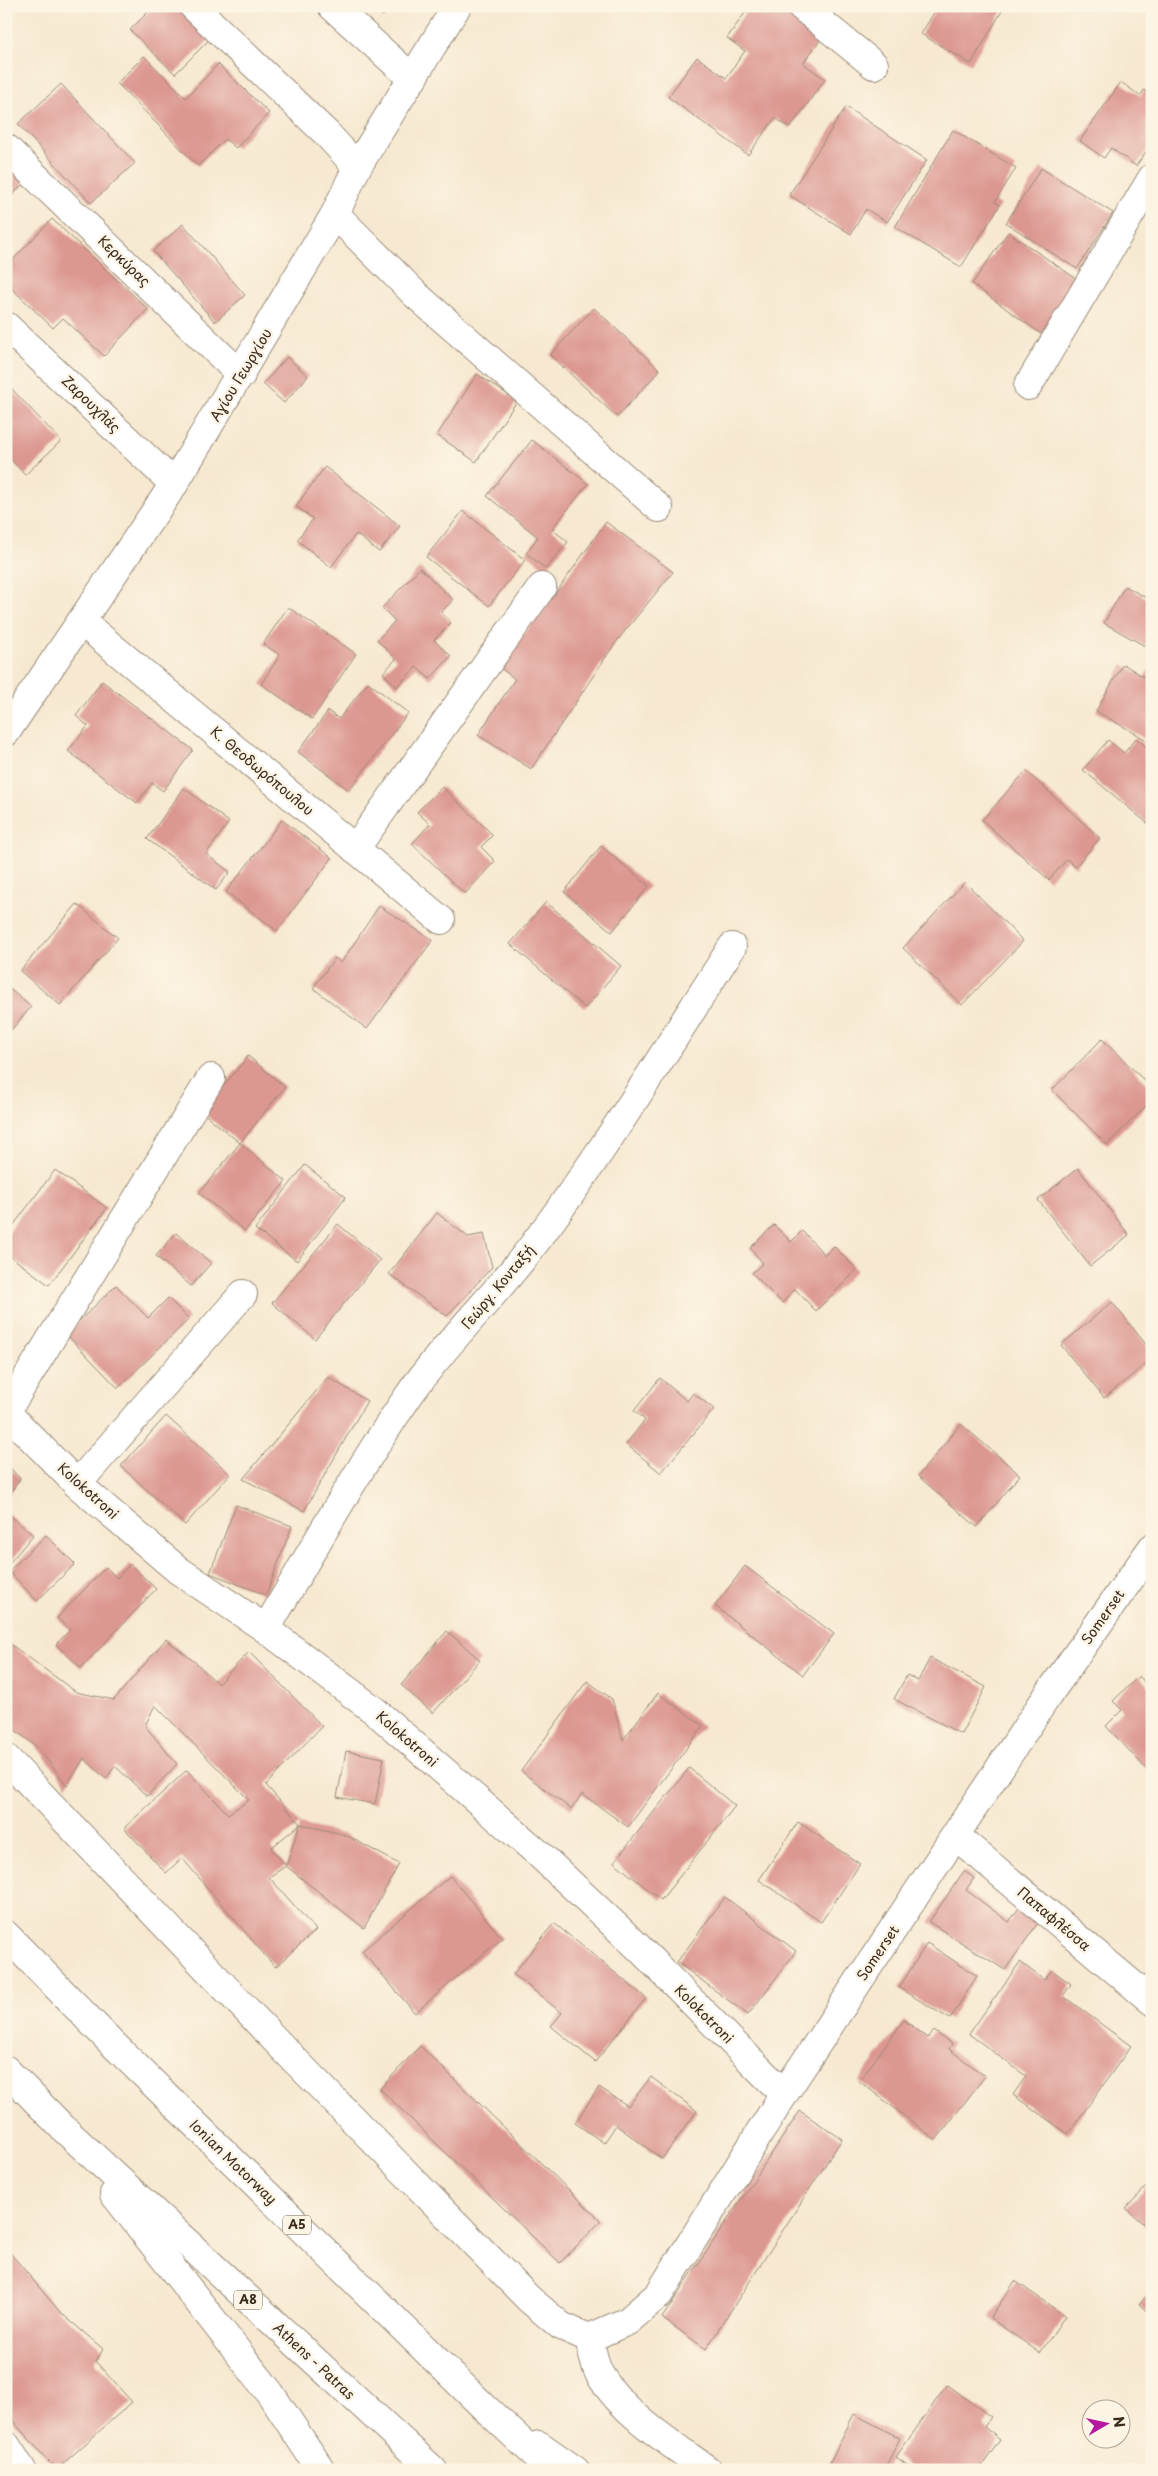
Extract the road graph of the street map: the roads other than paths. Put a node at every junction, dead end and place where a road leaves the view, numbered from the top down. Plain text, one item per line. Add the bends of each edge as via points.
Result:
1 (193, 6) edge
2 (332, 6) edge
3 (457, 6) edge
4 (801, 6) edge
5 (874, 65) dead end
6 (413, 79) junction
7 (6, 148) edge
8 (357, 167) junction
9 (1152, 178) edge
10 (335, 214) junction
11 (6, 326) edge
12 (241, 375) junction
13 (1028, 386) dead end
14 (174, 484) junction
15 (659, 508) dead end
16 (542, 587) dead end
17 (82, 622) junction
18 (6, 732) edge
19 (355, 849) junction
20 (441, 920) dead end
21 (732, 947) dead end
22 (211, 1078) dead end
23 (243, 1294) dead end
24 (6, 1412) edge
25 (77, 1484) junction
26 (1152, 1548) edge
27 (266, 1629) junction
28 (6, 1758) edge
29 (956, 1836) junction
30 (6, 1935) edge
31 (1152, 2001) edge
32 (6, 2070) edge
33 (784, 2094) junction
34 (64, 2129) junction
35 (589, 2338) junction
36 (484, 2407) junction
37 (6, 2445) edge
38 (22, 2470) edge
39 (321, 2470) edge
40 (433, 2470) edge
41 (552, 2470) edge
42 (575, 2470) edge
43 (708, 2470) edge

1 - 8 main road via 327,134
2 - 6 main road
3 - 6 main road, Αγίου Γεωργίου
4 - 5 main road
6 - 8 main road, Αγίου Γεωργίου
7 - 12 main road, Κερκύρας
8 - 10 main road, Αγίου Γεωργίου
9 - 13 main road
10 - 12 main road, Αγίου Γεωργίου
10 - 15 main road via 416,294
11 - 14 main road, Ζαρουχλάς
12 - 14 main road, Αγίου Γεωργίου
14 - 17 main road, Αγίου Γεωργίου
16 - 19 main road
17 - 18 main road, Αγίου Γεωργίου
17 - 19 main road, Κ. Θεοδωρόπουλου
19 - 20 main road, Κ. Θεοδωρόπουλου
21 - 27 main road, Γεώργ. Κονταξή via 567,1199 510,1274 408,1397
22 - 24 main road
23 - 25 main road
24 - 25 main road, Kolokotroni
25 - 27 main road, Kolokotroni via 178,1570
26 - 29 main road, Somerset via 1048,1695
27 - 33 main road, Kolokotroni via 376,1712 539,1854 638,1947
28 - 35 main road via 529,2299 560,2326
29 - 31 main road, Παπαφλέσσα
29 - 33 main road, Somerset
30 - 36 main road, Ionian Motorway / Α5
32 - 34 main road
33 - 35 main road, Somerset via 659,2294 628,2322
34 - 39 main road via 270,2393
34 - 40 main road, Athens - Patras / Α8
35 - 43 main road via 600,2374 620,2399 648,2426
36 - 41 main road
36 - 42 main road, Α5
37 - 38 main road

